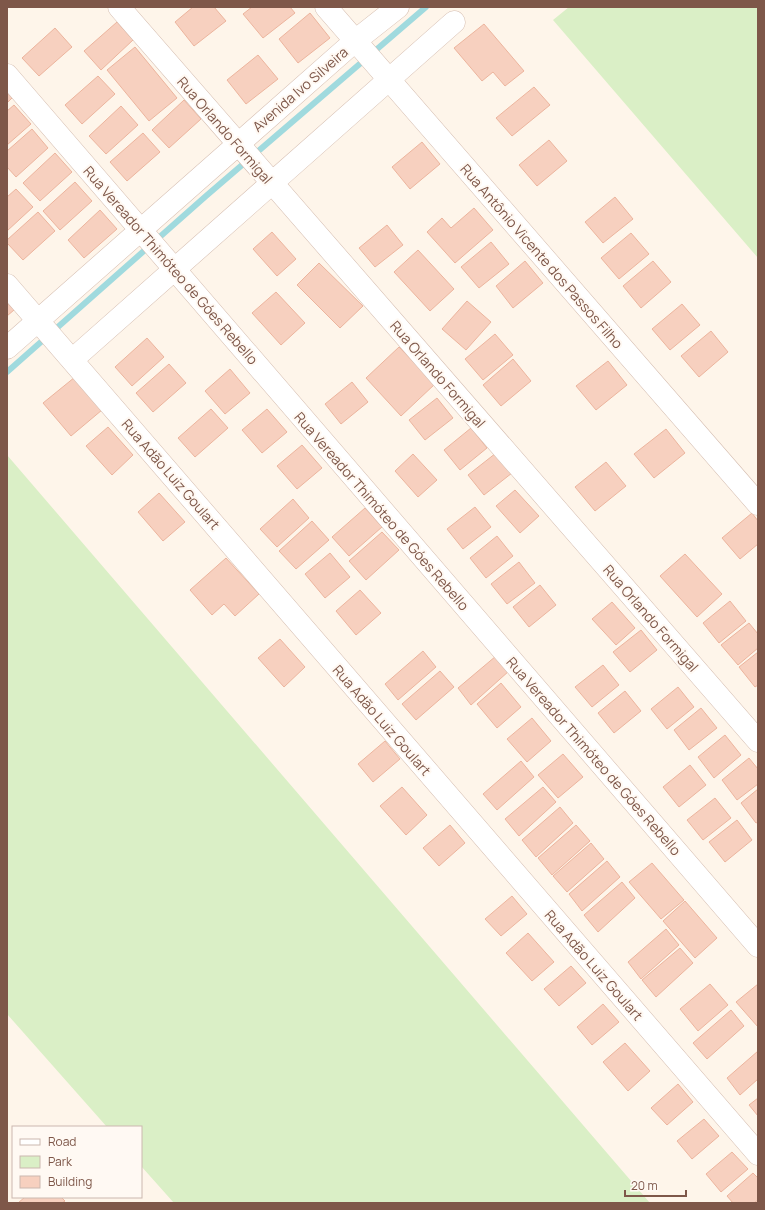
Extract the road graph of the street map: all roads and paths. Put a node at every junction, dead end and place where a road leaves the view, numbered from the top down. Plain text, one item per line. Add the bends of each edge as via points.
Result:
1 (119, 7) edge
2 (326, 7) edge
3 (398, 7) edge
4 (454, 22) dead end
5 (359, 44) junction
6 (384, 74) junction
7 (7, 75) edge
8 (240, 147) junction
9 (267, 177) junction
10 (144, 234) junction
11 (170, 264) junction
12 (7, 285) edge
13 (41, 324) junction
14 (7, 348) edge
15 (65, 352) junction
16 (758, 504) edge
17 (758, 741) edge
18 (758, 946) edge
19 (758, 1154) edge

1 - 8 street, Rua Orlando Formigal
2 - 5 street, Rua Antônio Vicente dos Passos Filho
3 - 5 street, Avenida Ivo Silveira
4 - 6 street
5 - 6 street, Rua Antônio Vicente dos Passos Filho
5 - 8 street, Avenida Ivo Silveira
6 - 9 street
6 - 16 street, Rua Antônio Vicente dos Passos Filho
7 - 10 street, Rua Vereador Thimóteo de Góes Rebello
8 - 9 street, Rua Orlando Formigal
8 - 10 street, Avenida Ivo Silveira
9 - 11 street
9 - 17 street, Rua Orlando Formigal
10 - 11 street, Rua Vereador Thimóteo de Góes Rebello
10 - 13 street, Avenida Ivo Silveira
11 - 15 street
11 - 18 street, Rua Vereador Thimóteo de Góes Rebello
12 - 13 street, Rua Adão Luiz Goulart
13 - 14 street, Avenida Ivo Silveira
13 - 15 street, Rua Adão Luiz Goulart
15 - 19 street, Rua Adão Luiz Goulart

